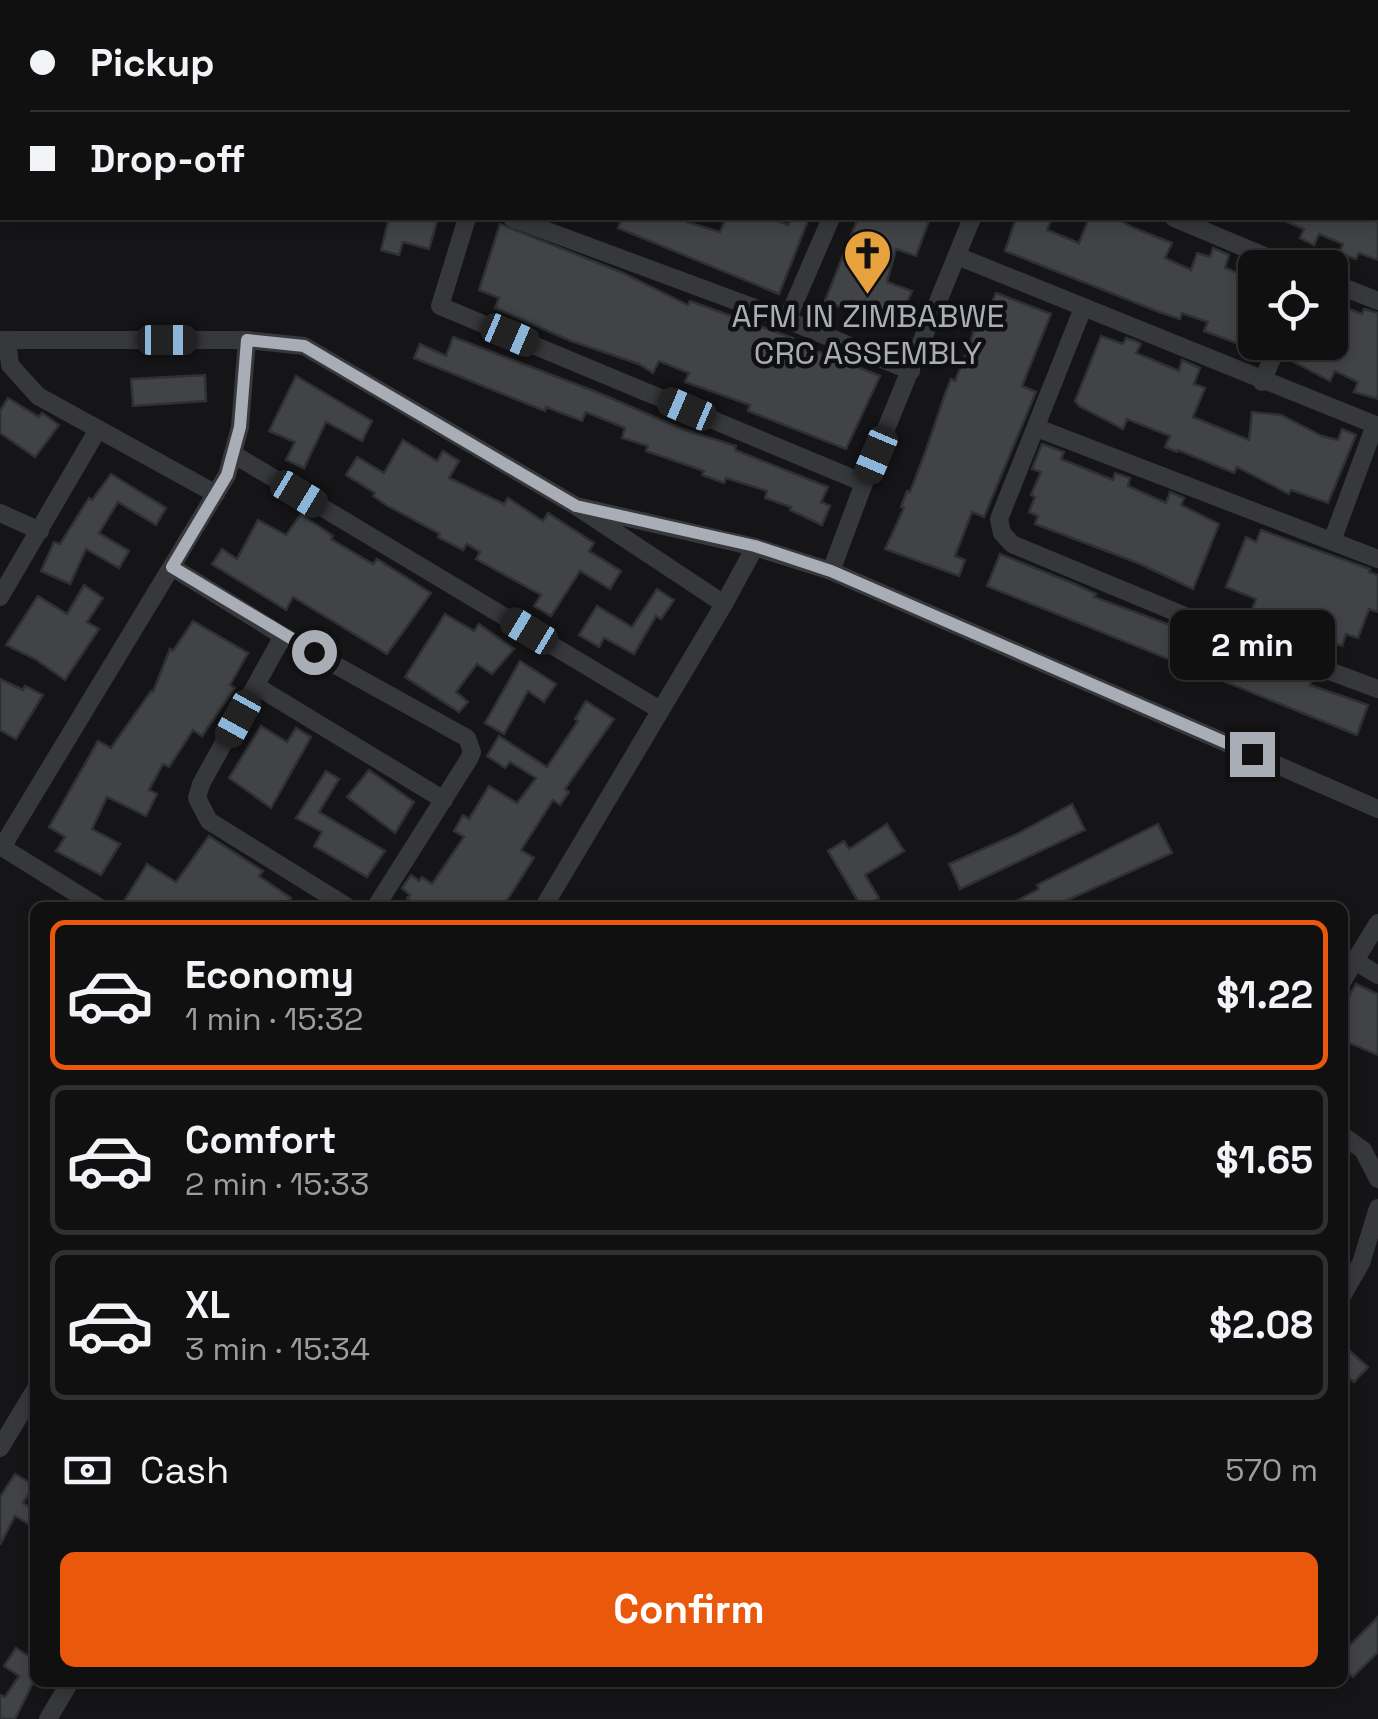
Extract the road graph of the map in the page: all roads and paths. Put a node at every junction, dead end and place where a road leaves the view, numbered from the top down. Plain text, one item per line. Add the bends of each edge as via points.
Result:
1 (466, 220) edge
2 (517, 220) edge
3 (830, 220) edge
4 (971, 220) edge
5 (1179, 220) edge
6 (1250, 250) edge
7 (957, 256) junction
8 (1348, 289) edge
9 (1378, 301) edge
10 (1083, 308) junction
11 (788, 320) junction
12 (4, 340) edge
13 (247, 340) junction
14 (1271, 360) edge
15 (911, 371) junction
16 (1262, 382) junction
17 (1377, 426) edge
18 (1037, 428) junction
19 (97, 431) junction
20 (234, 454) junction
21 (864, 482) junction
22 (216, 494) junction
23 (576, 506) junction
24 (0, 512) edge
25 (40, 532) junction
26 (1332, 541) junction
27 (755, 546) junction
28 (1378, 559) edge
29 (172, 567) junction
30 (831, 571) junction
31 (0, 597) edge
32 (724, 604) junction
33 (283, 636) junction
34 (256, 686) junction
35 (1378, 689) edge
36 (660, 710) junction
37 (444, 800) junction
38 (1378, 809) edge
39 (1, 846) edge
40 (90, 902) edge
41 (339, 902) edge
42 (379, 902) edge
43 (547, 902) edge
44 (1378, 923) edge
45 (1355, 962) junction
46 (1348, 973) edge
47 (1378, 976) edge
48 (1348, 1139) edge
49 (1378, 1179) edge
50 (1378, 1208) edge
51 (1348, 1286) edge
52 (30, 1398) edge
53 (0, 1448) edge
54 (67, 1687) edge
55 (48, 1719) edge

1 - 21 street via 440,306
2 - 11 street
3 - 11 street
4 - 7 street
5 - 6 street
7 - 10 street
7 - 15 street
8 - 9 street
10 - 16 street
10 - 18 street
11 - 15 street
12 - 13 street
12 - 19 street via 21,381
13 - 20 street
13 - 23 street via 304,346
14 - 16 street
15 - 21 street
16 - 17 street
17 - 26 street
18 - 26 street
18 - 35 street via 999,518 1012,544
19 - 22 street
19 - 25 street
20 - 22 street
20 - 36 street
21 - 30 street
22 - 29 street
23 - 27 street
23 - 32 street
24 - 25 street
25 - 31 street
26 - 28 street
27 - 30 street
27 - 32 street
29 - 33 street
29 - 39 street
30 - 38 street
32 - 36 street
33 - 34 street
33 - 37 street via 467,738 472,752
34 - 37 street
34 - 41 street via 201,784 201,811
36 - 43 street
37 - 42 street
39 - 40 street
44 - 45 street
45 - 46 street
45 - 47 street
48 - 49 street via 1364,1150
50 - 51 street
52 - 53 street
54 - 55 street

